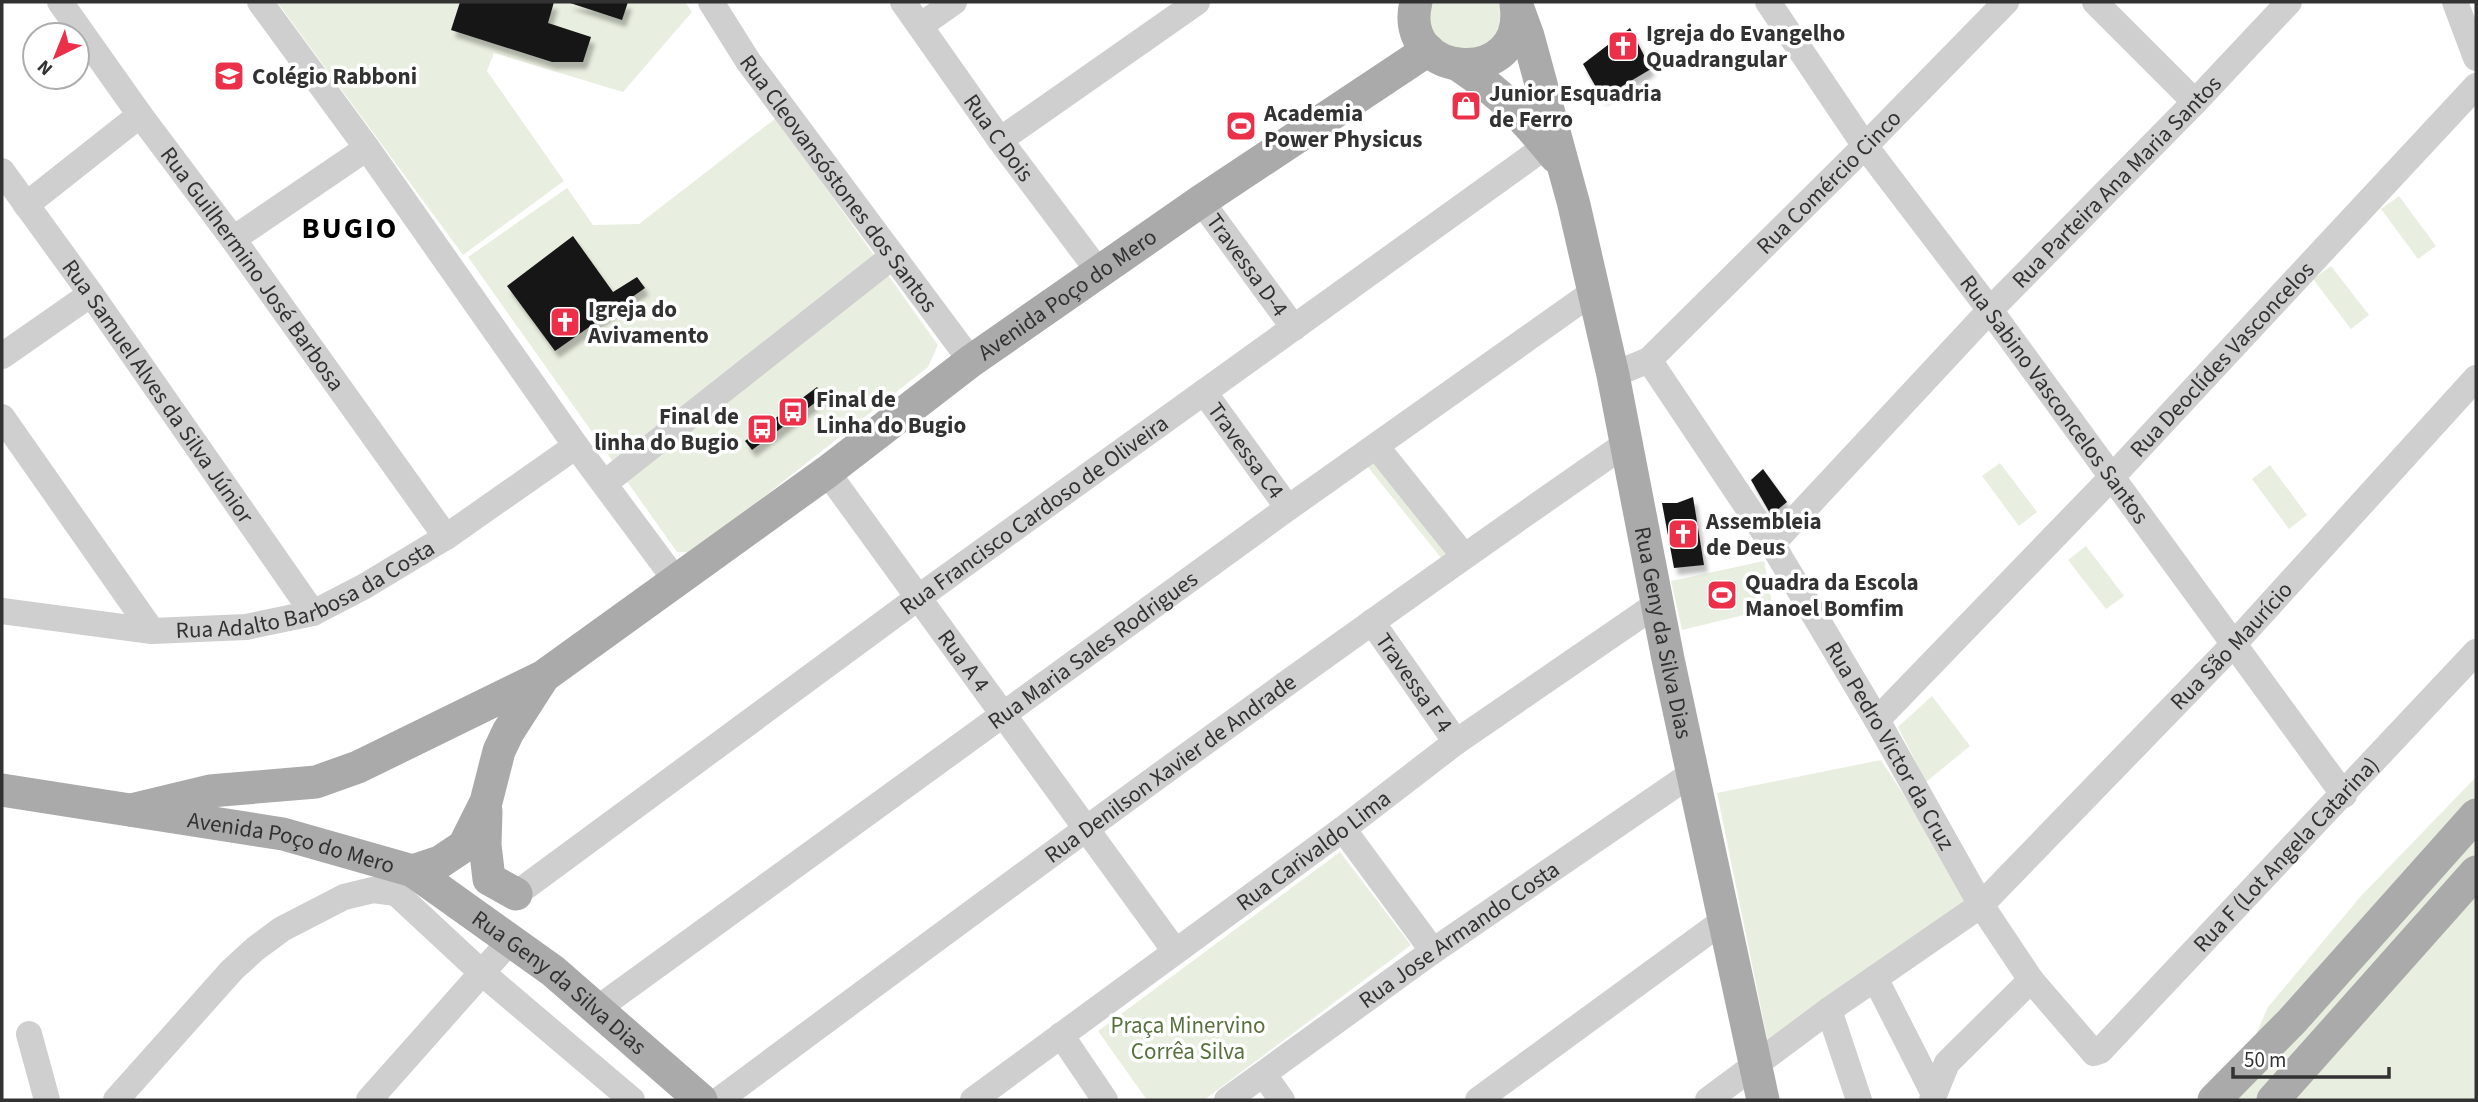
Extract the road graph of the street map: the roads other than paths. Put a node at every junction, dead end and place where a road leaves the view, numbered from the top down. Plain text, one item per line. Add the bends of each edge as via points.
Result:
1 (60, 2) edge
2 (260, 2) edge
3 (711, 2) edge
4 (903, 2) edge
5 (954, 2) edge
6 (1197, 2) edge
7 (1416, 2) edge
8 (1768, 2) edge
9 (2006, 2) edge
10 (2095, 2) edge
11 (2289, 2) edge
12 (2455, 2) edge
13 (1516, 4) edge
14 (920, 26) junction
15 (1428, 50) junction
16 (2476, 58) edge
17 (1460, 66) junction
18 (2476, 86) edge
19 (2195, 102) junction
20 (140, 115) junction
21 (1000, 140) junction
22 (1865, 146) junction
23 (367, 148) junction
24 (1555, 150) junction
25 (2, 172) edge
26 (1201, 201) junction
27 (26, 205) junction
28 (233, 239) junction
29 (893, 256) junction
30 (1099, 272) junction
31 (1593, 292) junction
32 (91, 294) junction
33 (1990, 310) junction
34 (1294, 328) junction
35 (2, 356) edge
36 (1649, 360) junction
37 (971, 361) junction
38 (1613, 374) junction
39 (2476, 378) edge
40 (1204, 392) junction
41 (2, 417) edge
42 (1627, 443) junction
43 (576, 446) junction
44 (1376, 446) junction
45 (827, 472) junction
46 (2112, 477) junction
47 (605, 483) junction
48 (1288, 508) junction
49 (446, 537) junction
50 (1772, 544) junction
51 (1464, 556) junction
52 (677, 582) junction
53 (919, 597) junction
54 (1657, 604) junction
55 (2, 611) edge
56 (313, 613) junction
57 (1372, 622) junction
58 (152, 631) junction
59 (2233, 645) junction
60 (2476, 652) edge
61 (544, 676) junction
62 (1004, 714) junction
63 (1877, 720) junction
64 (1456, 742) junction
65 (1694, 772) junction
66 (2, 790) edge
67 (2344, 795) junction
68 (486, 802) junction
69 (131, 810) junction
70 (2476, 815) edge
71 (1087, 827) junction
72 (1343, 829) junction
73 (2476, 872) edge
74 (405, 882) junction
75 (516, 894) joint
76 (1981, 905) junction
77 (1723, 921) junction
78 (511, 940) junction
79 (1175, 951) junction
80 (1433, 951) junction
81 (481, 972) junction
82 (1875, 978) junction
83 (2031, 980) junction
84 (597, 1009) junction
85 (1829, 1010) junction
86 (29, 1034) dead end
87 (1061, 1035) junction
88 (2094, 1053) joint
89 (1755, 1065) junction
90 (1264, 1075) junction
91 (1933, 1097) edge
92 (47, 1100) edge
93 (116, 1100) edge
94 (369, 1100) edge
95 (632, 1100) edge
96 (701, 1100) edge
97 (719, 1100) edge
98 (973, 1100) edge
99 (1105, 1100) edge
100 (1227, 1100) edge
101 (1282, 1100) edge
102 (1478, 1100) edge
103 (1708, 1100) edge
104 (1763, 1100) edge
105 (1859, 1100) edge
106 (2214, 1100) edge
107 (2273, 1100) edge

1 - 20 street, Rua Guilhermino José Barbosa
2 - 23 street
3 - 29 street, Rua Cleovansóstones dos Santos via 748,61
4 - 14 street, Rua C Dois
5 - 14 street
6 - 21 street
7 - 15 main road via 1414,25
8 - 22 street, Rua Sabino Vasconcelos Santos
9 - 22 street, Rua Comércio Cinco
10 - 19 street
11 - 19 street, Rua Parteira Ana Maria Santos
12 - 16 street
13 - 17 main road via 1517,22 1503,51 1483,63
13 - 24 main road, Rua Geny da Silva Dias
14 - 21 street, Rua C Dois
15 - 17 main road, Rua Geny da Silva Dias via 1439,60
15 - 26 main road, Avenida Poço do Mero
17 - 24 main road, Rua Geny da Silva Dias via 1503,97
18 - 46 street, Rua Deoclídes Vasconcelos
19 - 33 street, Rua Parteira Ana Maria Santos
20 - 27 street
20 - 28 street, Rua Guilhermino José Barbosa
21 - 30 street, Rua C Dois
22 - 33 street, Rua Sabino Vasconcelos Santos
22 - 36 street, Rua Comércio Cinco
23 - 28 street
23 - 43 street
24 - 31 main road, Rua Geny da Silva Dias
24 - 34 street, Rua Francisco Cardoso de Oliveira
25 - 27 street, Rua Samuel Alves da Silva Júnior
26 - 30 main road, Avenida Poço do Mero
26 - 34 street, Travessa D-4
27 - 32 street, Rua Samuel Alves da Silva Júnior
28 - 49 street, Rua Guilhermino José Barbosa
29 - 37 street, Rua Cleovansóstones dos Santos
29 - 47 street
30 - 37 main road, Avenida Poço do Mero
31 - 38 main road, Rua Geny da Silva Dias
31 - 44 street, Rua Maria Sales Rodrigues
32 - 35 street
32 - 56 street, Rua Samuel Alves da Silva Júnior
33 - 46 street, Rua Sabino Vasconcelos Santos
33 - 50 street, Rua Parteira Ana Maria Santos
34 - 40 street, Rua Francisco Cardoso de Oliveira
36 - 38 street
36 - 50 street, Rua Pedro Victor da Cruz
37 - 45 main road, Avenida Poço do Mero
38 - 42 main road, Rua Geny da Silva Dias
39 - 59 street, Rua São Maurício
40 - 48 street, Travessa C4
40 - 53 street, Rua Francisco Cardoso de Oliveira
41 - 58 street
42 - 51 street, Rua Denilson Xavier de Andrade
42 - 54 main road, Rua Geny da Silva Dias
43 - 47 street
43 - 49 street, Rua Adalto Barbosa da Costa
44 - 48 street, Rua Maria Sales Rodrigues
44 - 51 street
45 - 52 main road, Avenida Poço do Mero
45 - 53 street, Rua A 4
46 - 59 street, Rua Sabino Vasconcelos Santos
46 - 63 street, Rua Deoclídes Vasconcelos
47 - 52 street
48 - 62 street, Rua Maria Sales Rodrigues
49 - 56 street, Rua Adalto Barbosa da Costa
50 - 63 street, Rua Pedro Victor da Cruz
51 - 57 street, Rua Denilson Xavier de Andrade
52 - 61 main road, Avenida Poço do Mero
53 - 62 street, Rua A 4
53 - 75 street, Rua Francisco Cardoso de Oliveira
54 - 64 street, Rua Carivaldo Lima
54 - 65 main road, Rua Geny da Silva Dias
55 - 58 street, Rua Adalto Barbosa da Costa
56 - 58 street, Rua Adalto Barbosa da Costa via 246,627
57 - 64 street, Travessa F 4
57 - 71 street, Rua Denilson Xavier de Andrade
59 - 67 street, Rua Sabino Vasconcelos Santos
59 - 76 street, Rua São Maurício
60 - 67 street, Rua F (Lot Angela Catarina)
61 - 68 main road, Avenida Poço do Mero via 499,751
61 - 69 main road, Avenida Poço do Mero via 358,767 316,782 210,791
62 - 71 street, Rua A 4
62 - 84 street, Rua Maria Sales Rodrigues
63 - 76 street, Rua Pedro Victor da Cruz
64 - 72 street, Rua Carivaldo Lima
65 - 77 main road, Rua Geny da Silva Dias
65 - 80 street, Rua Jose Armando Costa
66 - 69 main road, Avenida Poço do Mero
67 - 88 street, Rua F (Lot Angela Catarina)
68 - 74 main road, Avenida Poço do Mero via 464,846
68 - 75 main road, Rua Geny da Silva Dias via 489,879
69 - 74 main road, Avenida Poço do Mero via 283,834
70 - 106 main road via 2292,1021
71 - 79 street, Rua A 4
71 - 97 street, Rua Denilson Xavier de Andrade
72 - 79 street, Rua Carivaldo Lima
72 - 80 street
73 - 107 main road
74 - 78 main road, Rua Geny da Silva Dias
74 - 81 street
74 - 93 street via 344,897 273,936 232,970
76 - 82 street, Rua São Maurício
76 - 83 street, Rua Pedro Victor da Cruz
77 - 89 main road, Rua Geny da Silva Dias
77 - 102 street
78 - 81 street
78 - 84 main road, Rua Geny da Silva Dias
79 - 87 street, Rua Carivaldo Lima
80 - 90 street, Rua Jose Armando Costa
81 - 94 street
81 - 95 street
82 - 85 street, Rua São Maurício
82 - 91 street
83 - 88 street, Rua Pedro Victor da Cruz
83 - 91 street via 1955,1054
84 - 96 main road, Rua Geny da Silva Dias
85 - 89 street, Rua São Maurício
85 - 105 street
86 - 92 street
87 - 98 street, Rua Carivaldo Lima
87 - 99 street
89 - 103 street, Rua São Maurício
89 - 104 main road, Rua Geny da Silva Dias
90 - 100 street, Rua Jose Armando Costa
90 - 101 street

